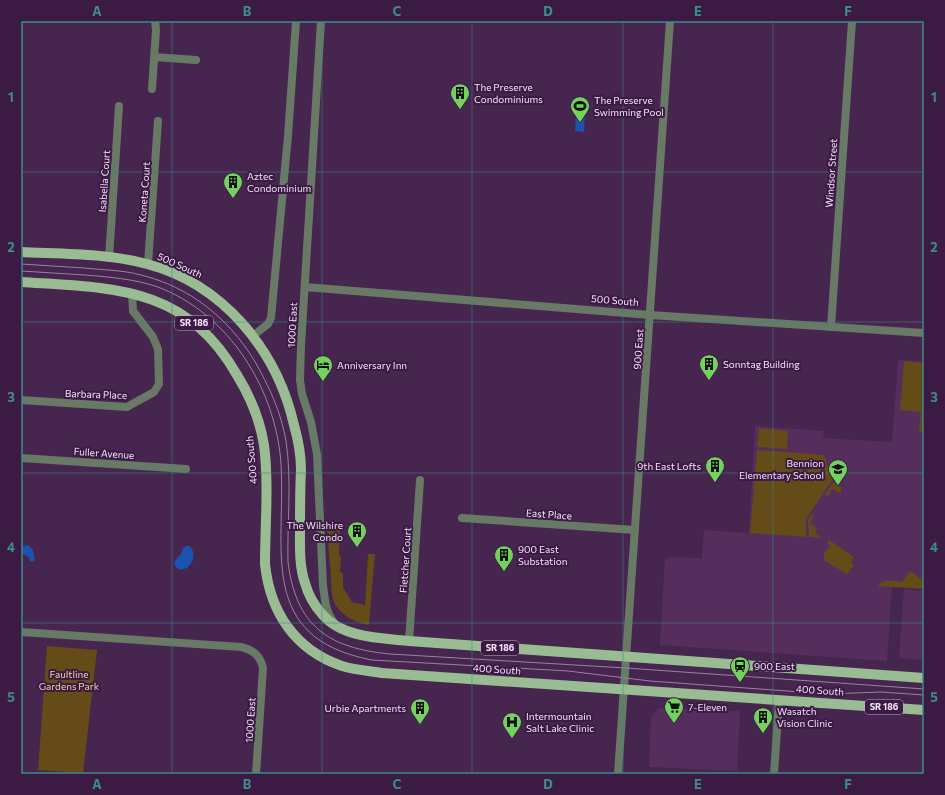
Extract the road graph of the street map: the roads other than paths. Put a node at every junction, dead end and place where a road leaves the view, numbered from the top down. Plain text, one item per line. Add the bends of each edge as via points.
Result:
1 (154, 21) edge
2 (296, 21) edge
3 (321, 21) edge
4 (670, 21) edge
5 (852, 21) edge
6 (154, 57) junction
7 (196, 60) dead end
8 (152, 89) dead end
9 (119, 106) dead end
10 (158, 121) dead end
11 (21, 252) edge
12 (109, 258) junction
13 (148, 264) junction
14 (21, 282) edge
15 (305, 287) junction
16 (132, 293) junction
17 (650, 315) junction
18 (831, 327) junction
19 (924, 333) edge
20 (253, 336) junction
21 (21, 400) edge
22 (290, 408) joint
23 (21, 458) edge
24 (186, 469) dead end
25 (420, 480) dead end
26 (462, 518) dead end
27 (635, 530) junction
28 (336, 626) junction
29 (21, 632) edge
30 (409, 641) junction
31 (626, 656) junction
32 (924, 678) edge
33 (624, 689) junction
34 (779, 700) junction
35 (924, 710) edge
36 (256, 774) edge
37 (618, 774) edge
38 (774, 774) edge

1 - 6 street
2 - 20 street via 271,318 268,324
3 - 15 street, 1000 East
4 - 17 street, 900 East
5 - 18 street, Windsor Street
6 - 7 street
6 - 8 street
9 - 12 street, Isabella Court
10 - 13 street, Koneta Court
11 - 12 main road, 500 South / SR 186
12 - 13 main road, 500 South / SR 186
13 - 20 main road, 500 South / SR 186 via 198,285 220,301
14 - 16 main road, SR 186 via 105,288
15 - 17 street, 500 South
15 - 28 street, 1000 East via 300,380 316,454 323,586 329,617
16 - 21 street, Barbara Place via 133,311 154,337 158,349 159,384 154,392 130,407
16 - 33 main road, 400 South / SR 186 via 169,306 201,328 232,366 252,405 264,445 265,545 267,579 271,595 291,632 315,654 344,666 369,671
17 - 18 street, 500 South
17 - 27 street, 900 East
18 - 19 street, 500 South
20 - 22 main road, 500 South / SR 186 via 281,382
22 - 28 main road, 400 South / SR 186 via 301,467 300,541 304,582 312,601
23 - 24 street, Fuller Avenue
25 - 30 street, Fletcher Court
26 - 27 street, East Place
27 - 31 street, 900 East
28 - 30 main road, 400 South / SR 186 via 354,634
29 - 36 street, 1000 East via 249,649 261,660 263,668
30 - 31 main road, 400 South / SR 186
31 - 32 main road, 400 South / SR 186
31 - 33 street, 900 East
33 - 34 main road, 400 South / SR 186
33 - 37 street, 900 East
34 - 35 main road, 400 South / SR 186
34 - 38 street

